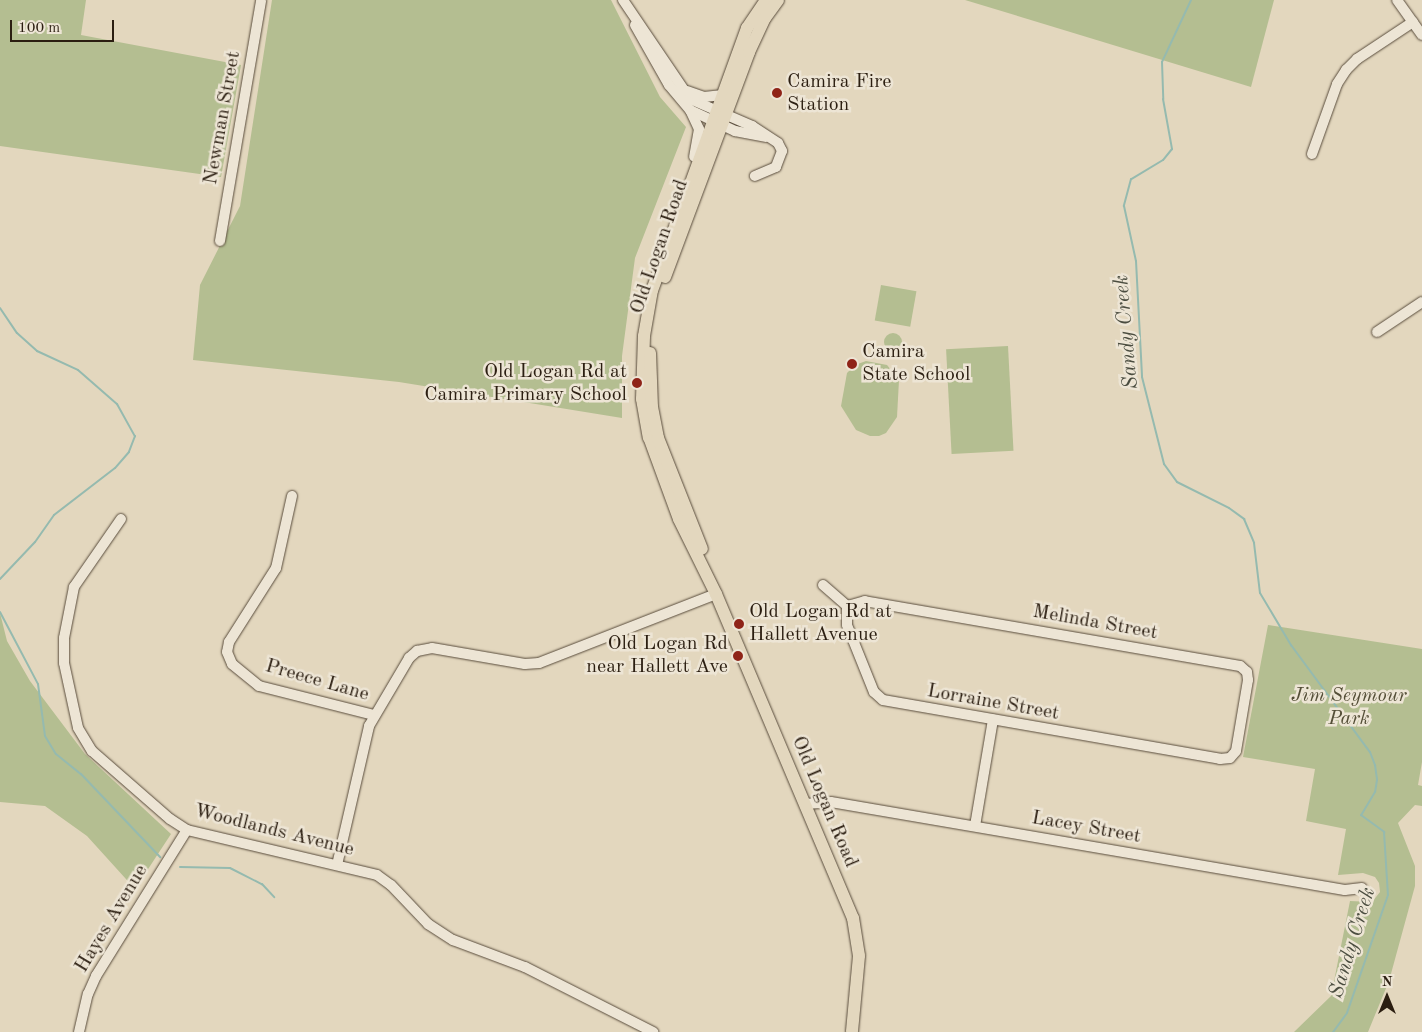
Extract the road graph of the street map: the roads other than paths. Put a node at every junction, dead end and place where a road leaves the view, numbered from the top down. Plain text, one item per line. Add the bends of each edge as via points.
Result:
1 (261, 0) edge
2 (623, 0) edge
3 (765, 0) edge
4 (778, 0) edge
5 (1397, 0) edge
6 (1414, 22) junction
7 (1422, 35) edge
8 (680, 87) junction
9 (723, 95) junction
10 (690, 110) junction
11 (719, 119) junction
12 (1312, 154) dead end
13 (755, 176) dead end
14 (686, 192) junction
15 (220, 242) dead end
16 (1422, 302) edge
17 (1377, 332) dead end
18 (292, 496) dead end
19 (121, 519) dead end
20 (823, 585) dead end
21 (716, 594) junction
22 (847, 606) junction
23 (374, 714) junction
24 (993, 720) junction
25 (1230, 758) joint
26 (805, 804) junction
27 (974, 826) junction
28 (188, 830) junction
29 (337, 865) junction
30 (1362, 888) dead end
31 (79, 1032) edge
32 (653, 1032) edge
33 (852, 1032) edge

1 - 15 street, Newman Street
2 - 8 street
2 - 10 street via 669,86
3 - 9 main road via 752,18
4 - 11 main road via 756,35
5 - 6 street
6 - 7 street
6 - 12 street via 1357,59 1346,70 1337,84
8 - 9 street via 704,97
8 - 11 street via 690,99
9 - 11 main road
10 - 11 street
10 - 14 street, Old Logan Road via 699,131
11 - 13 street via 778,142 782,151 776,167
11 - 14 main road, Old Logan Road
11 - 21 main road, Old Logan Road via 656,302 650,344 652,407 658,438 705,557
14 - 21 main road, Old Logan Road via 648,303 642,389 648,431 660,472
16 - 17 street
18 - 23 street, Preece Lane via 276,568 229,642 227,652 232,664 259,686
19 - 28 street, Woodlands Avenue via 74,587 70,599 64,638 66,672 78,728 85,742 170,819
20 - 22 street
21 - 23 street via 539,663 525,664 432,648 417,651 408,658
21 - 26 main road, Old Logan Road
22 - 24 street, Lorraine Street via 846,624 874,692 883,700
22 - 25 street, Melinda Street via 865,601 1240,666 1247,672 1248,680 1236,751
23 - 29 street via 364,742
24 - 25 street, Lorraine Street via 1220,759
24 - 27 street
26 - 27 street, Lacey Street via 831,802
26 - 33 main road, Old Logan Road via 857,936 858,977
27 - 30 street, Lacey Street via 1345,890
28 - 29 street, Woodlands Avenue
28 - 31 street, Hayes Avenue via 96,976
29 - 32 street, Woodlands Avenue via 377,875 428,924 454,940 525,967

